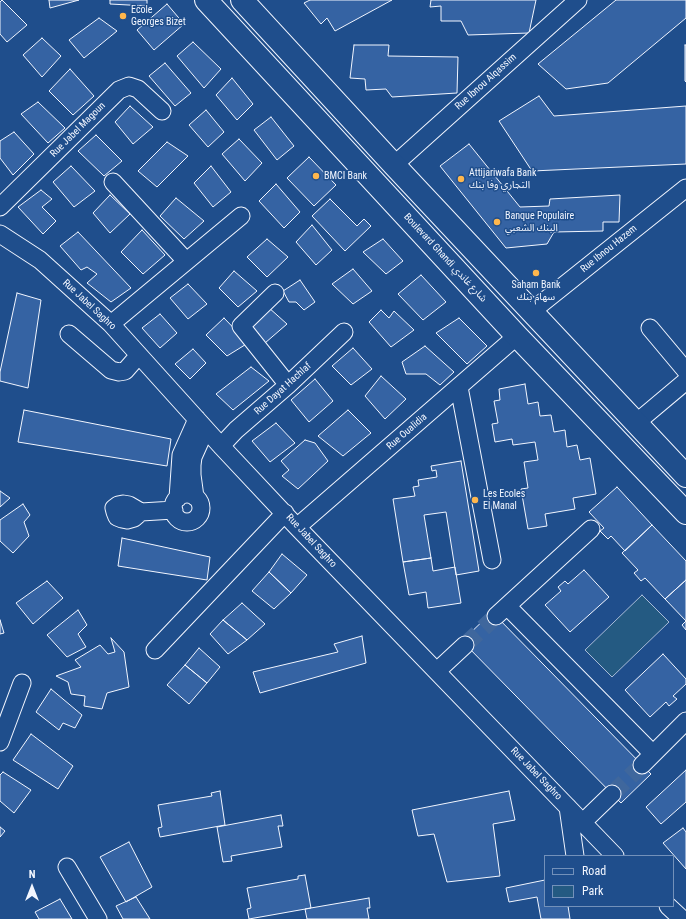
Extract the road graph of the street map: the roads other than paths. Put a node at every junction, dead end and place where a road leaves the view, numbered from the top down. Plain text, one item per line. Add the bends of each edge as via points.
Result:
1 (206, 0) edge
2 (578, 0) edge
3 (249, 2) edge
4 (229, 25) junction
5 (162, 111) dead end
6 (394, 165) junction
7 (113, 182) dead end
8 (686, 188) edge
9 (0, 207) edge
10 (241, 216) dead end
11 (0, 234) edge
12 (186, 261) junction
13 (275, 294) dead end
14 (532, 311) junction
15 (111, 324) junction
16 (650, 328) dead end
17 (344, 332) dead end
18 (70, 334) dead end
19 (517, 336) junction
20 (139, 355) junction
21 (686, 371) edge
22 (686, 381) edge
23 (288, 385) junction
24 (459, 387) junction
25 (636, 423) junction
26 (202, 424) junction
27 (221, 446) junction
28 (686, 476) edge
29 (195, 497) junction
30 (176, 504) junction
31 (141, 512) dead end
32 (285, 513) junction
33 (686, 513) edge
34 (297, 527) junction
35 (591, 530) dead end
36 (492, 560) dead end
37 (465, 645) tunnel mouth
38 (156, 650) dead end
39 (437, 671) junction
40 (22, 683) dead end
41 (686, 721) edge
42 (0, 742) edge
43 (612, 794) tunnel mouth
44 (568, 807) junction
45 (583, 822) junction
46 (575, 855) edge
47 (614, 855) edge
48 (67, 867) dead end
49 (669, 907) edge
50 (98, 919) edge
51 (682, 919) edge

1 - 4 main road, Boulevard Ghandi شارع غاندي
2 - 6 street, Rue Ibnou Alqassim
3 - 4 street
3 - 6 main road
4 - 19 main road, Boulevard Ghandi شارع غاندي
5 - 9 street, Rue Jabel Magoun via 138,89 119,84
6 - 14 main road
7 - 12 street
8 - 14 street, Rue Ibnou Hazem
10 - 12 street
11 - 15 street, Rue Jabel Saghro via 40,260
12 - 15 street
13 - 23 street via 241,326
14 - 25 main road
15 - 20 street, Rue Jabel Saghro
16 - 21 street
17 - 23 street, Rue Dayat Hachlaf
18 - 20 street via 111,370 125,371
19 - 24 street, Rue Oualidia
19 - 33 main road, Boulevard Ghandi شارع غاندي
20 - 26 street, Rue Jabel Saghro
22 - 25 street
23 - 27 street, Rue Dayat Hachlaf
24 - 34 street, Rue Oualidia
24 - 36 street
25 - 28 main road
26 - 27 street, Rue Jabel Saghro
26 - 29 street via 193,457
26 - 30 street via 181,455
27 - 32 street, Rue Jabel Saghro
29 - 30 street via 190,494 184,495
29 - 30 street via 199,500 201,508 195,519 186,521 178,518
30 - 31 street
32 - 34 street, Rue Jabel Saghro
32 - 38 street
34 - 39 street, Rue Jabel Saghro
35 - 41 street via 502,611 647,759
37 - 39 street
39 - 44 street, Rue Jabel Saghro
40 - 42 street
43 - 45 street
44 - 45 street, Rue Jabel Saghro
44 - 46 street
45 - 47 street, Rue Jabel Saghro
48 - 50 street
49 - 51 street

